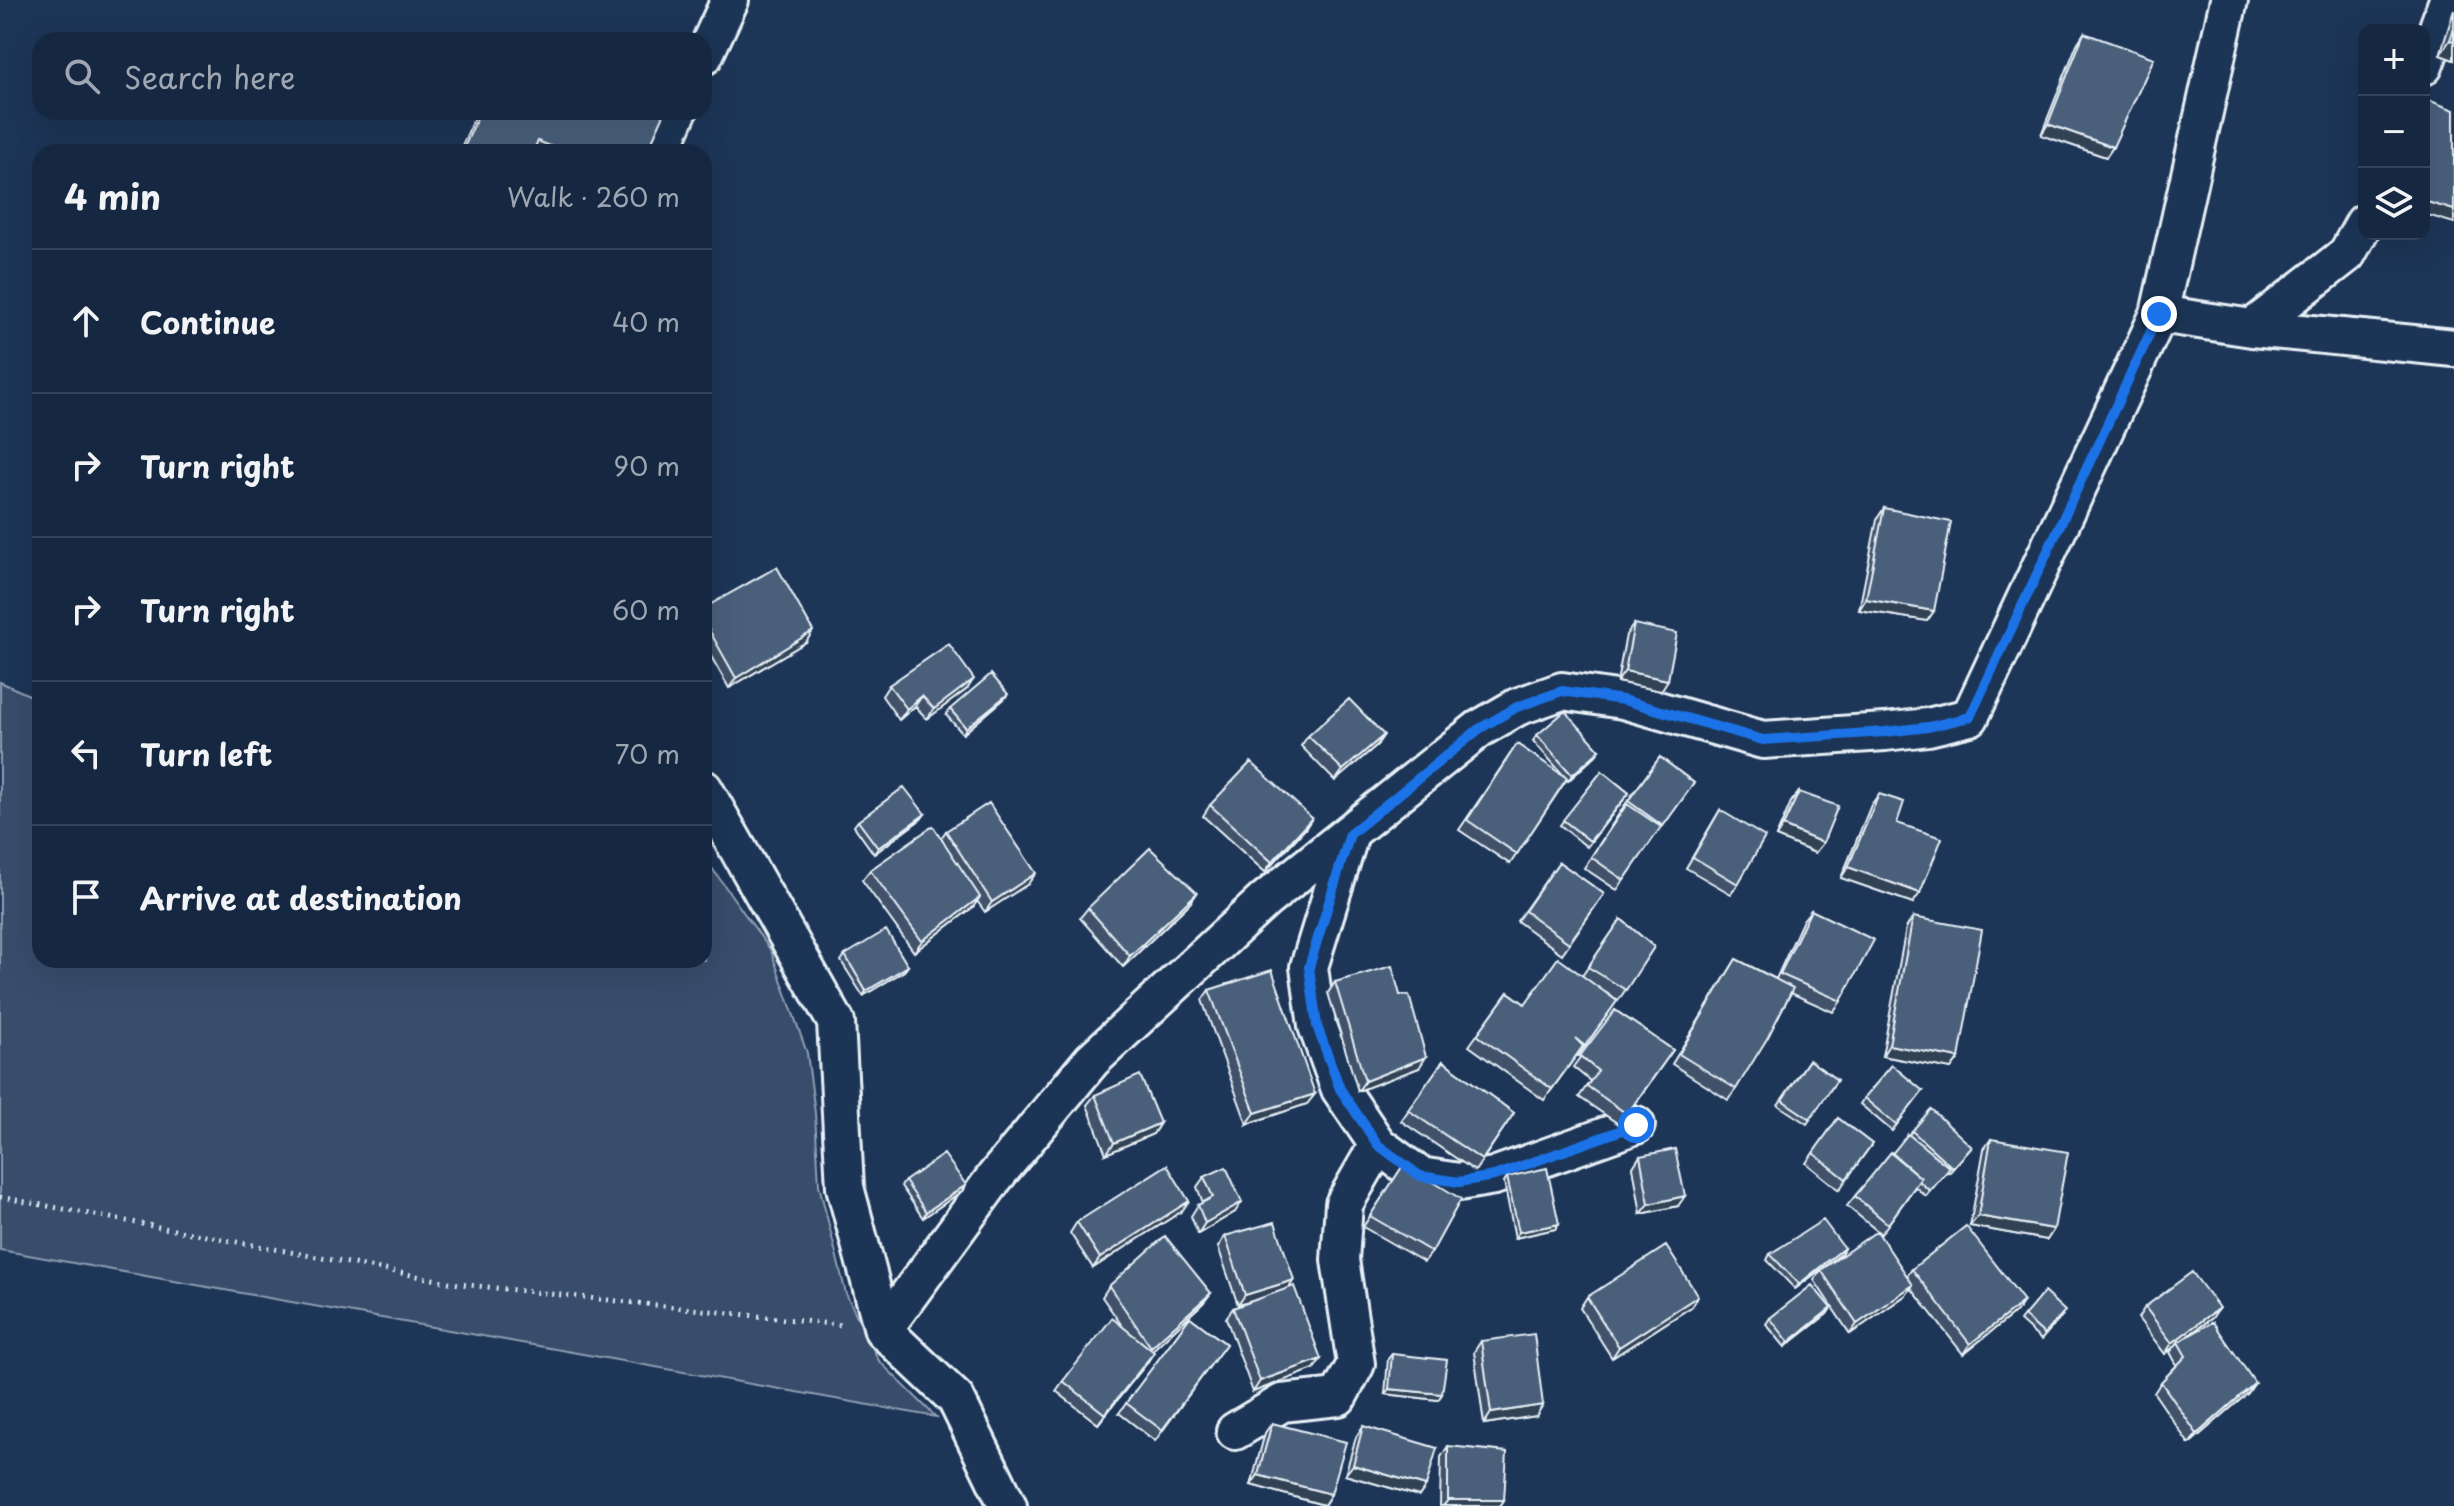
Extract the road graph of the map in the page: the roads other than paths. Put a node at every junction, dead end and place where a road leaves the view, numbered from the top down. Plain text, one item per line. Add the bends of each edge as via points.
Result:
1 (730, 0) edge
2 (2229, 0) edge
3 (2448, 0) edge
4 (712, 39) edge
5 (2430, 50) edge
6 (674, 120) edge
7 (664, 144) edge
8 (2358, 234) edge
9 (2159, 314) junction
10 (2252, 328) junction
11 (2454, 348) edge
12 (712, 803) edge
13 (1350, 834) junction
14 (1636, 1125) edge
15 (1378, 1145) junction
16 (883, 1330) junction
17 (1235, 1431) dead end
18 (1008, 1506) edge

1 - 4 street
2 - 9 street
3 - 5 street
6 - 7 street
8 - 10 street via 2347,254
9 - 10 street
9 - 13 street via 1970,717 1928,727 1763,740 1623,700 1562,691 1517,707 1479,729
10 - 11 street
12 - 16 street via 836,1022 845,1187
13 - 15 street via 1309,967 1317,1026 1340,1089
13 - 16 street via 1265,900 1092,1060 995,1177
14 - 15 street via 1494,1176 1459,1182 1420,1176
15 - 17 street via 1344,1204 1340,1260 1356,1364 1338,1397 1282,1403
16 - 18 street via 956,1399

